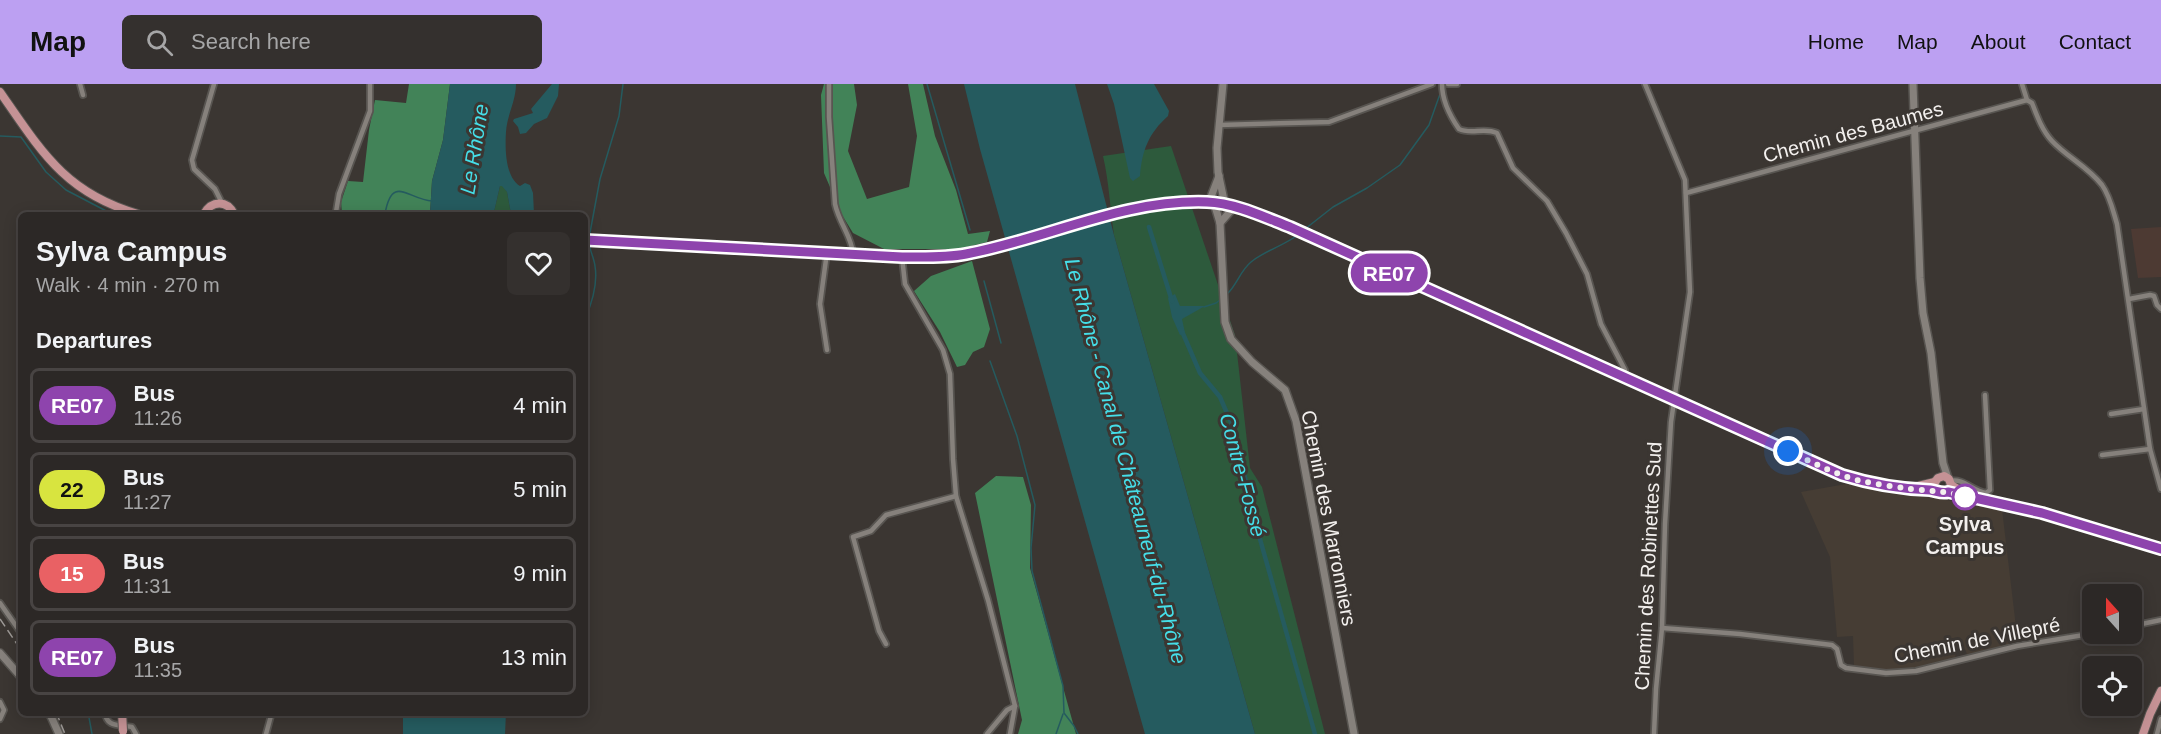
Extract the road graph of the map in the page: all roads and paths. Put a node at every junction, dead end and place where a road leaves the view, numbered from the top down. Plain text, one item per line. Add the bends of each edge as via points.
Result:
1 (80, 84) edge
2 (214, 84) edge
3 (370, 84) edge
4 (829, 84) edge
5 (1223, 84) edge
6 (1432, 84) edge
7 (1442, 84) edge
8 (1448, 84) edge
9 (1457, 84) edge
10 (1645, 84) edge
11 (1913, 84) edge
12 (2022, 84) edge
13 (0, 92) edge
14 (83, 95) dead end
15 (2027, 100) junction
16 (1219, 125) junction
17 (1914, 132) junction
18 (1219, 176) junction
19 (1686, 193) junction
20 (1212, 203) junction
21 (217, 204) junction
22 (1225, 205) junction
23 (1234, 207) junction
24 (132, 212) edge
25 (206, 212) edge
26 (234, 212) edge
27 (336, 212) dead end
28 (1220, 223) junction
29 (588, 240) edge
30 (827, 252) junction
31 (854, 254) junction
32 (902, 257) junction
33 (2129, 299) junction
34 (2161, 309) edge
35 (827, 350) dead end
36 (1623, 377) junction
37 (1985, 395) dead end
38 (1674, 400) junction
39 (2144, 409) junction
40 (2111, 414) dead end
41 (2150, 449) junction
42 (2102, 455) dead end
43 (2159, 472) edge
44 (1945, 482) junction
45 (1901, 488) junction
46 (2161, 489) edge
47 (956, 496) junction
48 (2161, 549) edge
49 (0, 603) edge
50 (2161, 620) edge
51 (2142, 624) edge
52 (1662, 628) junction
53 (18, 629) edge
54 (2082, 635) edge
55 (886, 644) dead end
56 (0, 653) edge
57 (18, 674) edge
58 (2161, 691) edge
59 (0, 702) edge
60 (1015, 706) junction
61 (51, 716) edge
62 (106, 716) edge
63 (122, 716) edge
64 (271, 716) edge
65 (0, 719) edge
66 (2161, 719) edge
67 (123, 732) edge
68 (59, 734) edge
69 (136, 734) edge
70 (266, 734) edge
71 (987, 734) edge
72 (1010, 734) edge
73 (1354, 734) edge
74 (1654, 734) edge
75 (2143, 734) edge
76 (2157, 734) edge

1 - 14 street
2 - 21 street via 192,160 194,169 215,189
3 - 27 street via 370,111
4 - 31 street via 835,204
5 - 16 street
6 - 16 street via 1329,122
7 - 36 street via 1446,105 1459,129 1497,133 1513,168 1554,212 1587,274 1601,324 1625,370
8 - 9 street
10 - 19 street, Chemin des Robinettes Sud via 1685,180
11 - 17 street
12 - 15 street
13 - 24 main road via 52,164 66,177 102,202
15 - 17 street, Chemin des Baumes
15 - 33 street via 2050,139 2092,174 2111,201
16 - 18 street
17 - 19 street, Chemin des Baumes
17 - 44 street via 1922,304
18 - 20 street
18 - 22 street
19 - 38 street, Chemin des Robinettes Sud via 1690,292
20 - 22 main road
20 - 28 street, Chemin des Marronniers
20 - 32 main road via 1177,202 1123,210 994,248 944,257
21 - 25 main road
21 - 26 main road
22 - 23 main road
23 - 28 street
23 - 36 main road via 1290,227
28 - 73 street, Chemin des Marronniers via 1224,308 1232,339 1285,390 1296,421
29 - 30 main road
30 - 31 main road
30 - 35 street via 820,304
31 - 32 main road
32 - 47 street via 905,284 943,350 950,374
33 - 34 street via 2154,296
33 - 39 street
36 - 38 main road
37 - 44 street via 1990,490 1978,492 1960,480
38 - 45 main road via 1842,475
38 - 52 street, Chemin des Robinettes Sud
39 - 40 street
39 - 41 street
41 - 42 street
41 - 43 street
43 - 46 street
44 - 45 main road
44 - 45 main road via 1944,493
44 - 48 main road via 1977,500 2042,513
47 - 55 street via 886,515 871,531 853,537
47 - 60 street
49 - 53 street
50 - 51 street
52 - 54 street, Chemin de Villepré via 1832,645 1846,668 1886,672 1916,671 2017,646
52 - 74 street, Chemin des Robinettes Sud
56 - 57 street
58 - 75 main road
59 - 65 street via 4,710
60 - 71 street
60 - 72 street
61 - 68 street
62 - 69 street via 111,724 132,727
63 - 67 main road, bridge
64 - 70 street
66 - 76 street

